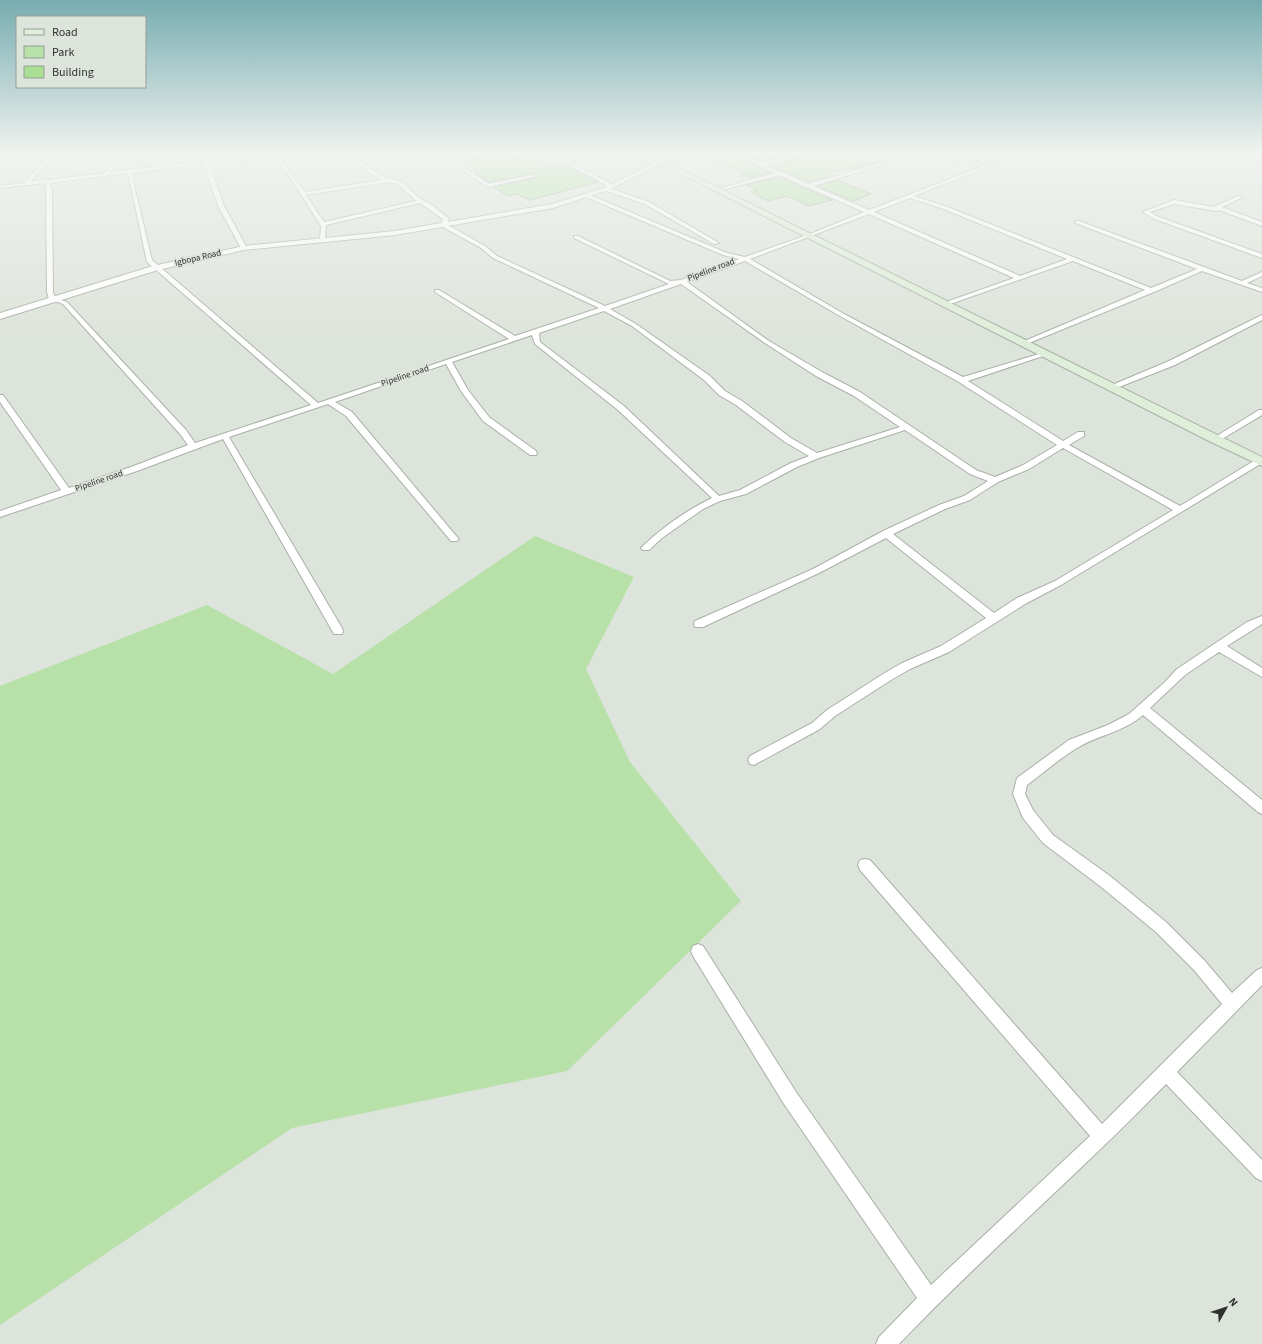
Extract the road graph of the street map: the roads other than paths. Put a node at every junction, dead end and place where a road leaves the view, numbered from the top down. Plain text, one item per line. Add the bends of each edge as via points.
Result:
1 (50, 215) edge
2 (139, 215) edge
3 (226, 215) edge
4 (317, 215) edge
5 (363, 215) edge
6 (440, 215) edge
7 (503, 215) edge
8 (632, 215) edge
9 (667, 215) edge
10 (772, 215) edge
11 (774, 215) edge
12 (859, 215) edge
13 (872, 215) edge
14 (962, 215) edge
15 (1150, 215) edge
16 (1236, 215) edge
17 (1077, 222) dead end
18 (323, 224) junction
19 (1262, 224) edge
20 (443, 225) junction
21 (811, 234) junction
22 (576, 237) dead end
23 (322, 240) junction
24 (244, 248) junction
25 (1262, 256) edge
26 (747, 257) junction
27 (1072, 259) junction
28 (156, 268) junction
29 (1202, 269) junction
30 (1262, 274) edge
31 (1020, 278) junction
32 (682, 282) junction
33 (1243, 284) junction
34 (1262, 290) edge
35 (437, 291) dead end
36 (1152, 291) junction
37 (52, 299) junction
38 (951, 302) junction
39 (604, 308) junction
40 (0, 316) edge
41 (1262, 317) edge
42 (535, 332) junction
43 (514, 339) junction
44 (1029, 341) junction
45 (1044, 354) junction
46 (448, 361) junction
47 (962, 380) junction
48 (1116, 385) junction
49 (0, 397) edge
50 (329, 402) junction
51 (316, 406) junction
52 (1262, 412) edge
53 (907, 427) junction
54 (1081, 434) dead end
55 (225, 436) junction
56 (1219, 437) junction
57 (1063, 445) junction
58 (193, 446) junction
59 (534, 453) dead end
60 (816, 456) junction
61 (1261, 460) edge
62 (995, 480) junction
63 (68, 492) junction
64 (717, 499) junction
65 (1179, 509) junction
66 (0, 514) edge
67 (886, 533) junction
68 (454, 539) dead end
69 (646, 548) dead end
70 (994, 619) junction
71 (1262, 620) edge
72 (699, 624) dead end
73 (338, 631) dead end
74 (1218, 646) junction
75 (1262, 673) edge
76 (1142, 708) junction
77 (754, 760) dead end
78 (1262, 808) edge
79 (865, 865) dead end
80 (698, 951) dead end
81 (1262, 975) edge
82 (1231, 1003) junction
83 (1168, 1073) junction
84 (1102, 1137) junction
85 (1262, 1172) edge
86 (929, 1299) junction
87 (886, 1344) edge

1 - 37 street
2 - 28 street via 149,261
3 - 24 street
4 - 18 street
5 - 18 street
6 - 20 street via 446,220
7 - 20 street, Igbopa Road
8 - 26 street via 725,254
9 - 26 street via 713,242
10 - 21 main road
11 - 21 main road
12 - 21 street, Pipeline road
13 - 31 street
14 - 27 street
15 - 25 street
16 - 19 street
17 - 29 street
18 - 23 street
20 - 23 street, Igbopa Road via 395,233
20 - 39 street via 483,247 495,257
21 - 26 street, Pipeline road
21 - 38 main road
21 - 45 main road
22 - 32 street via 664,281
23 - 24 street, Igbopa Road
24 - 28 street, Igbopa Road
26 - 32 street, Pipeline road
26 - 47 street via 842,315
27 - 31 street
27 - 36 street
28 - 37 street, Igbopa Road
28 - 51 street via 282,374
29 - 33 street
29 - 36 street
30 - 33 street
31 - 38 street
32 - 39 street, Pipeline road
32 - 53 street via 767,342 857,394
33 - 34 street
35 - 43 street
36 - 44 street
37 - 40 street, Igbopa Road
37 - 58 street via 65,304
38 - 44 main road
39 - 42 street, Pipeline road
39 - 60 street via 634,325 707,378 722,393 788,440
41 - 48 street via 1172,363
42 - 43 street, Pipeline road
42 - 64 street via 537,343 621,408
43 - 46 street, Pipeline road
44 - 48 main road
45 - 47 street
45 - 61 main road
46 - 50 street, Pipeline road
46 - 59 street via 465,391 486,419
47 - 57 street
48 - 56 main road
49 - 63 street
50 - 51 street, Pipeline road
50 - 68 street via 349,414
51 - 55 street, Pipeline road
52 - 56 street
53 - 60 street
53 - 62 street via 973,472
54 - 57 street
55 - 58 street, Pipeline road
55 - 73 street
56 - 61 main road
57 - 62 street via 1026,467
57 - 65 street
58 - 63 street, Pipeline road
60 - 64 street via 743,492
61 - 65 street
62 - 67 street via 967,498
63 - 66 street, Pipeline road
64 - 69 street via 700,507
65 - 70 street
67 - 70 street
67 - 72 street via 816,571
70 - 77 street via 945,649 887,677 831,713 816,726
71 - 74 street
74 - 75 street
74 - 76 street via 1181,672
76 - 78 street
76 - 82 street via 1133,717 1073,744 1052,758 1021,782 1019,794 1028,814 1048,839 1161,927 1199,965
79 - 84 street
80 - 86 street via 790,1098
81 - 82 street
82 - 83 street
83 - 84 street
83 - 85 street
84 - 86 street
86 - 87 street

